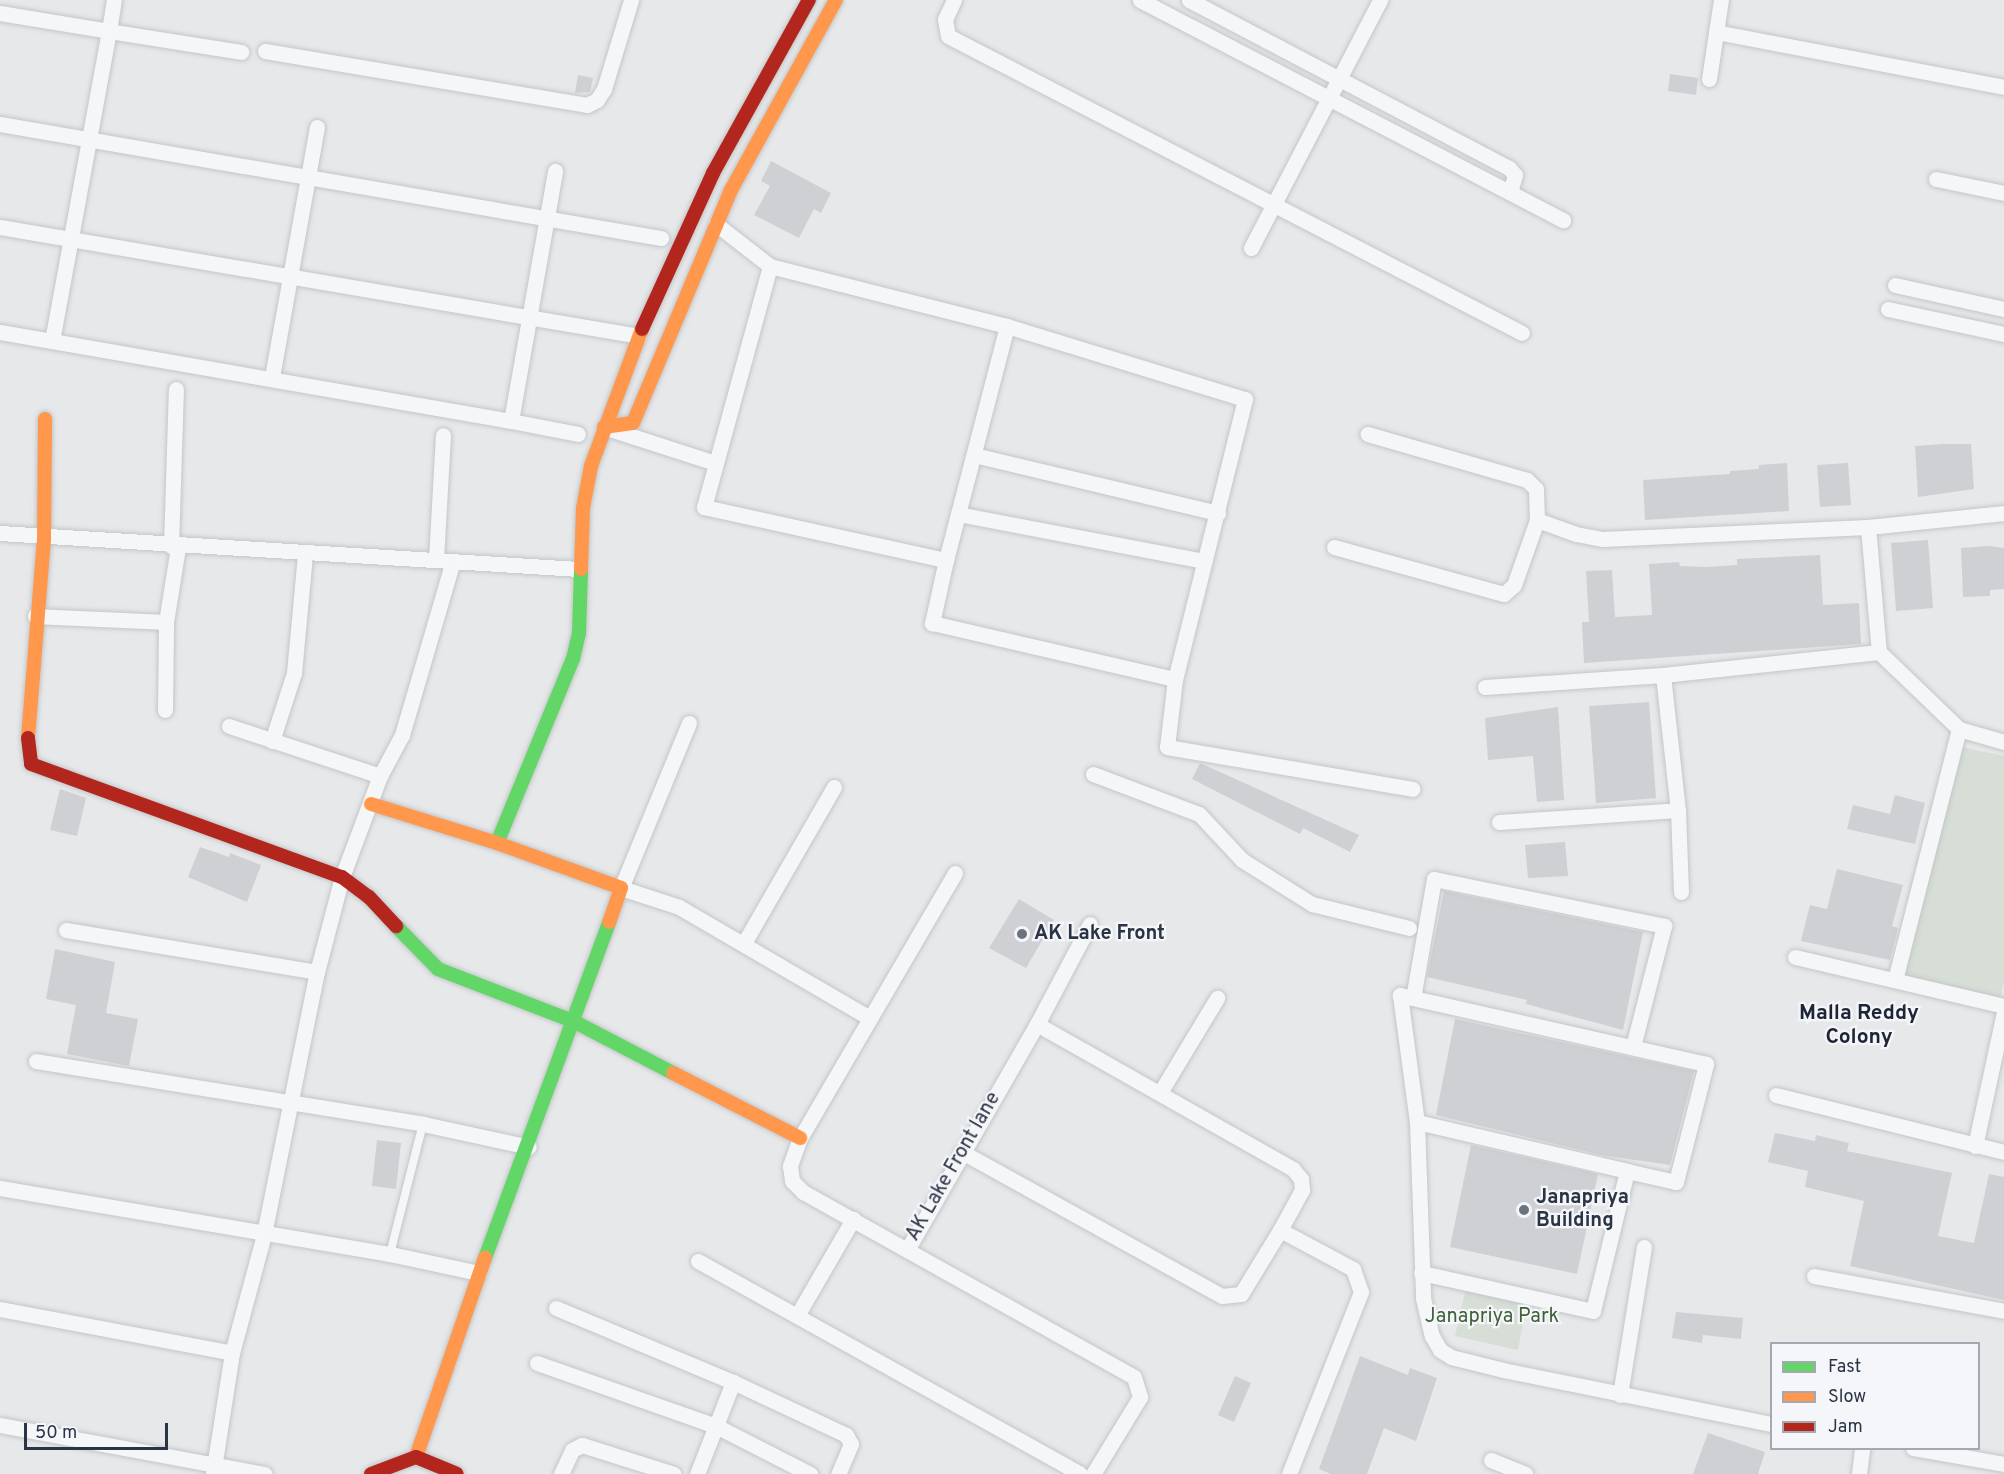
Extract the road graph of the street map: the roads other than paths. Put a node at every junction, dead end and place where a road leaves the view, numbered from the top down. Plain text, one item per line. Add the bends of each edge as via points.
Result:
1 (114, 0) edge
2 (631, 0) edge
3 (809, 0) edge
4 (836, 0) edge
5 (954, 0) edge
6 (1140, 0) edge
7 (1189, 0) edge
8 (1380, 0) edge
9 (1721, 0) edge
10 (0, 13) edge
11 (109, 32) junction
12 (1716, 32) junction
13 (265, 51) dead end
14 (241, 52) dead end
15 (1339, 79) junction
16 (1709, 79) dead end
17 (2004, 87) edge
18 (1329, 98) junction
19 (0, 124) edge
20 (317, 127) dead end
21 (88, 138) junction
22 (555, 171) dead end
23 (308, 176) junction
24 (1936, 179) dead end
25 (1510, 192) junction
26 (2004, 193) edge
27 (1274, 204) junction
28 (695, 212) junction
29 (547, 218) junction
30 (1563, 220) dead end
31 (716, 224) junction
32 (0, 227) edge
33 (661, 238) dead end
34 (71, 240) junction
35 (1251, 248) dead end
36 (770, 266) junction
37 (289, 277) junction
38 (1895, 285) dead end
39 (1957, 299) junction
40 (1888, 309) dead end
41 (2004, 309) edge
42 (530, 319) junction
43 (1952, 323) junction
44 (1007, 326) junction
45 (0, 332) edge
46 (1522, 333) dead end
47 (2004, 334) edge
48 (639, 336) junction
49 (52, 341) junction
50 (272, 377) junction
51 (176, 389) dead end
52 (45, 419) dead end
53 (511, 420) junction
54 (604, 427) junction
55 (578, 434) dead end
56 (1368, 434) dead end
57 (442, 435) dead end
58 (974, 455) junction
59 (716, 462) junction
60 (1218, 513) junction
61 (2004, 513) edge
62 (958, 514) junction
63 (1537, 520) junction
64 (1868, 527) junction
65 (0, 533) edge
66 (44, 538) junction
67 (175, 546) junction
68 (1334, 547) dead end
69 (304, 554) junction
70 (436, 560) junction
71 (946, 560) junction
72 (453, 561) junction
73 (1205, 561) junction
74 (579, 569) junction
75 (36, 616) junction
76 (166, 622) junction
77 (1879, 652) junction
78 (1663, 675) junction
79 (1175, 679) junction
80 (1485, 687) dead end
81 (165, 710) dead end
82 (689, 723) dead end
83 (228, 726) dead end
84 (1959, 729) junction
85 (272, 741) junction
86 (2004, 742) edge
87 (1093, 774) dead end
88 (380, 776) junction
89 (834, 787) dead end
90 (1412, 789) dead end
91 (370, 804) junction
92 (1678, 810) junction
93 (1499, 822) dead end
94 (497, 843) junction
95 (955, 873) dead end
96 (342, 877) junction
97 (621, 888) junction
98 (1681, 892) dead end
99 (1090, 924) dead end
100 (1409, 928) dead end
101 (66, 930) dead end
102 (744, 943) junction
103 (1795, 957) dead end
104 (317, 972) junction
105 (1895, 980) junction
106 (1216, 998) dead end
107 (1413, 998) junction
108 (2004, 1006) edge
109 (2004, 1012) edge
110 (870, 1018) junction
111 (573, 1021) junction
112 (1037, 1024) junction
113 (1633, 1047) junction
114 (36, 1061) dead end
115 (1161, 1091) junction
116 (1776, 1095) dead end
117 (291, 1103) junction
118 (1417, 1122) junction
119 (423, 1124) junction
120 (800, 1138) junction
121 (1975, 1146) junction
122 (528, 1147) junction
123 (962, 1152) junction
124 (2004, 1152) edge
125 (1628, 1171) junction
126 (0, 1188) edge
127 (853, 1219) junction
128 (1280, 1230) junction
129 (264, 1234) junction
130 (1644, 1247) dead end
131 (907, 1250) junction
132 (390, 1254) junction
133 (698, 1262) dead end
134 (478, 1273) junction
135 (1421, 1273) junction
136 (1814, 1276) dead end
137 (556, 1308) dead end
138 (0, 1309) edge
139 (2004, 1311) edge
140 (798, 1314) junction
141 (232, 1353) junction
142 (537, 1363) dead end
143 (733, 1382) junction
144 (1620, 1395) junction
145 (1770, 1424) edge
146 (0, 1425) edge
147 (716, 1426) junction
148 (1862, 1450) edge
149 (1919, 1450) edge
150 (416, 1457) junction
151 (1491, 1460) dead end
152 (2004, 1464) edge
153 (213, 1469) edge
154 (264, 1474) edge
155 (371, 1474) edge
156 (457, 1474) edge
157 (561, 1474) edge
158 (674, 1474) edge
159 (697, 1474) edge
160 (810, 1474) edge
161 (838, 1474) edge
162 (1080, 1474) edge
163 (1093, 1474) edge
164 (1289, 1474) edge
165 (1525, 1474) edge
166 (1859, 1474) edge

1 - 11 street
2 - 13 street via 604,89 597,100 586,105
3 - 28 street
4 - 31 street
5 - 27 street via 945,19 948,36
6 - 18 street
7 - 15 street
8 - 15 street
9 - 12 street
10 - 11 street
11 - 14 street
11 - 21 street
12 - 16 street
12 - 17 street
15 - 18 street
15 - 25 street via 1509,168 1515,175
18 - 25 street
18 - 27 street
19 - 21 street
20 - 23 street
21 - 23 street
21 - 34 street
22 - 29 street
23 - 29 street
23 - 37 street
24 - 26 street
25 - 30 street
27 - 35 street
27 - 46 street
28 - 31 street
28 - 48 street
29 - 33 street
29 - 42 street
31 - 36 street
31 - 54 street via 633,423
32 - 34 street
34 - 37 street
34 - 49 street
36 - 44 street
36 - 59 street
37 - 42 street
37 - 50 street
38 - 39 street
39 - 41 street
39 - 43 street
40 - 43 street
42 - 48 street
42 - 53 street
43 - 47 street
44 - 58 street
44 - 60 street via 1245,399
45 - 49 street
48 - 54 street
49 - 50 street
50 - 53 street
51 - 67 street
52 - 66 street
53 - 55 street
54 - 59 street
54 - 74 street via 591,466
56 - 63 street via 1527,480 1536,489
57 - 70 street
58 - 60 street
58 - 62 street
59 - 71 street via 704,507
60 - 73 street
61 - 64 street
62 - 71 street
62 - 73 street
63 - 64 street via 1602,539
63 - 68 street via 1514,585 1504,594
64 - 77 street
65 - 66 street
66 - 67 street
66 - 75 street
67 - 69 street
67 - 76 street
69 - 70 street
69 - 85 street via 294,674
70 - 72 street
71 - 79 street via 932,623
72 - 74 street
72 - 88 street via 402,735
73 - 79 street
74 - 94 street via 579,633 573,659
75 - 76 street
75 - 96 street via 27,752 31,764
76 - 81 street
77 - 78 street
77 - 84 street
78 - 80 street
78 - 92 street
79 - 90 street via 1167,747
82 - 97 street
83 - 85 street
84 - 86 street
84 - 105 street
85 - 88 street
87 - 100 street via 1199,814 1242,860 1312,904
88 - 91 street
89 - 102 street
91 - 94 street
91 - 96 street
92 - 93 street
92 - 98 street
94 - 97 street
95 - 110 street
96 - 104 street
96 - 111 street via 369,897 438,969
97 - 102 street via 680,907
97 - 111 street
99 - 112 street, AK Lake Front lane
101 - 104 street
102 - 110 street
103 - 105 street
104 - 117 street
105 - 108 street
106 - 115 street
107 - 113 street
107 - 113 street via 1434,879 1664,926
107 - 118 street via 1400,995
109 - 121 street
110 - 120 street
111 - 120 street
111 - 122 street
112 - 115 street
112 - 123 street, AK Lake Front lane
113 - 125 street via 1706,1064 1676,1182
114 - 117 street
115 - 128 street via 1293,1169 1301,1179 1302,1190
116 - 121 street
117 - 119 street
117 - 129 street
118 - 125 street
118 - 135 street
119 - 122 street
119 - 132 lane
120 - 127 street, AK Lake Front lane via 790,1166 792,1181 803,1192
121 - 124 street
122 - 134 street
123 - 128 street via 1222,1296 1241,1294
123 - 131 street, AK Lake Front lane
125 - 135 street via 1593,1311
126 - 129 street
127 - 131 street, AK Lake Front lane
127 - 140 street
128 - 164 street via 1353,1269 1361,1292
129 - 132 street
129 - 141 street
130 - 144 street
131 - 163 street via 1134,1377 1140,1397
132 - 134 street
133 - 140 street
134 - 150 street
135 - 144 street via 1432,1336 1440,1350 1451,1357
136 - 139 street
137 - 143 street
138 - 141 street
140 - 162 street
141 - 153 street
142 - 147 street
143 - 147 street
143 - 161 street via 846,1435 851,1444
144 - 145 street
146 - 153 street
147 - 159 street
147 - 160 street
148 - 166 street
149 - 152 street
150 - 155 street
150 - 156 street
151 - 165 street
153 - 154 street
157 - 158 street via 572,1450 582,1445

